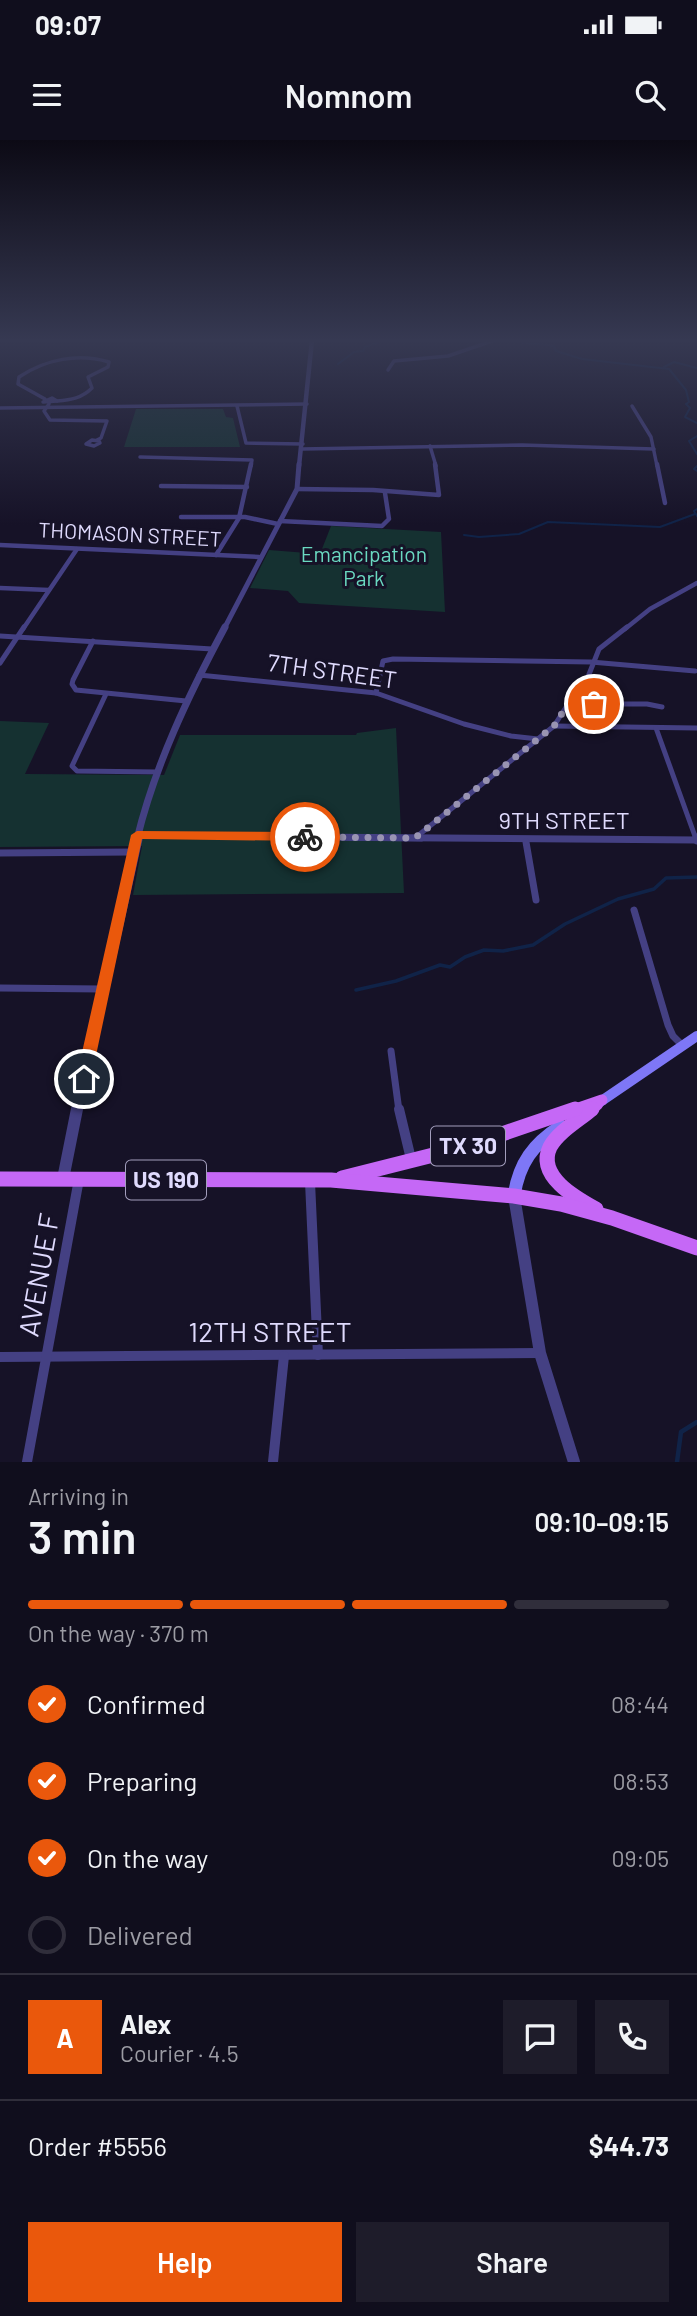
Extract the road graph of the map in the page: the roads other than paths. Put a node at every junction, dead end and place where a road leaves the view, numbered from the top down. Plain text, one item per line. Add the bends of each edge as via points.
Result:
1 (44, 402) edge
2 (55, 402) edge
3 (47, 404) junction
4 (307, 404) joint
5 (632, 406) dead end
6 (237, 407) junction
7 (0, 408) edge
8 (97, 440) dead end
9 (303, 446) junction
10 (430, 446) junction
11 (654, 449) junction
12 (140, 457) dead end
13 (161, 486) dead end
14 (247, 487) junction
15 (298, 489) junction
16 (386, 494) junction
17 (665, 503) dead end
18 (181, 517) dead end
19 (239, 518) junction
20 (279, 523) junction
21 (0, 545) edge
22 (77, 549) junction
23 (216, 555) junction
24 (259, 557) junction
25 (697, 583) edge
26 (0, 588) edge
27 (49, 590) junction
28 (0, 636) edge
29 (17, 637) junction
30 (93, 641) junction
31 (212, 649) junction
32 (591, 662) junction
33 (0, 663) edge
34 (695, 671) dead end
35 (199, 676) junction
36 (376, 693) junction
37 (106, 694) junction
38 (186, 701) junction
39 (568, 704) junction
40 (662, 707) dead end
41 (554, 726) junction
42 (656, 728) junction
43 (697, 728) edge
44 (538, 739) junction
45 (158, 772) junction
46 (137, 835) junction
47 (415, 838) junction
48 (697, 840) edge
49 (526, 842) junction
50 (132, 852) junction
51 (0, 853) edge
52 (536, 900) dead end
53 (634, 910) dead end
54 (0, 988) edge
55 (102, 989) junction
56 (697, 1036) edge
57 (684, 1047) junction
58 (391, 1051) dead end
59 (602, 1100) junction
60 (412, 1161) junction
61 (0, 1180) edge
62 (63, 1180) junction
63 (79, 1180) junction
64 (331, 1180) junction
65 (310, 1181) junction
66 (514, 1196) junction
67 (612, 1218) junction
68 (697, 1248) edge
69 (540, 1353) junction
70 (47, 1355) junction
71 (318, 1355) junction
72 (284, 1356) junction
73 (0, 1357) edge
74 (27, 1462) edge
75 (273, 1462) edge
76 (574, 1462) edge

1 - 3 street
2 - 3 street
3 - 6 street
3 - 7 street
3 - 8 street via 47,417 53,421 107,421
4 - 6 street
4 - 9 street
5 - 11 street
6 - 9 street via 246,443
9 - 10 street
9 - 15 street
10 - 11 street
10 - 16 street via 439,495
11 - 17 street
12 - 14 street via 252,460
13 - 14 street
14 - 19 street
15 - 16 street
15 - 20 street
16 - 20 street via 387,523 371,527
18 - 19 street
19 - 20 street
19 - 23 street
20 - 24 street
21 - 22 street, THOMASON STREET
22 - 23 street, THOMASON STREET
22 - 27 street
23 - 24 street, THOMASON STREET
24 - 31 street
25 - 32 street via 650,610 598,649
26 - 27 street
27 - 29 street
28 - 29 street
29 - 30 street
29 - 33 street
30 - 31 street
30 - 37 street via 74,688
31 - 35 street
32 - 34 street
32 - 36 street via 383,661
32 - 39 street via 582,692
35 - 36 street, 7TH STREET
35 - 38 street
36 - 44 street, 7TH STREET via 464,724
37 - 38 street
37 - 45 street via 72,765 77,771
38 - 45 street
39 - 40 street
39 - 41 street
41 - 42 street
41 - 44 street
42 - 43 street
42 - 48 street
44 - 47 street
45 - 46 street
46 - 47 street, 9TH STREET
46 - 50 street
47 - 49 street, 9TH STREET
48 - 49 street, 9TH STREET
49 - 52 street
50 - 51 street
50 - 55 street
53 - 57 street via 668,1025
54 - 55 street
55 - 62 street
56 - 57 main road, TX 30
57 - 59 main road, TX 30
58 - 60 street via 397,1103
59 - 60 main road, TX 30
59 - 66 main road, TX 30 via 540,1139 516,1174
59 - 67 main road via 550,1147 547,1163 554,1177 579,1200
60 - 64 main road, TX 30
61 - 62 main road, US 190
62 - 63 main road, US 190
63 - 65 main road, US 190
63 - 70 street, AVENUE F
64 - 65 main road, US 190
64 - 66 main road, US 190
65 - 71 street
66 - 67 main road, US 190
66 - 69 street
67 - 68 main road, US 190
69 - 71 street, 12TH STREET
69 - 76 street
70 - 72 street, 12TH STREET
70 - 73 street, 12TH STREET
70 - 74 street, AVENUE F
71 - 72 street, 12TH STREET
72 - 75 street

